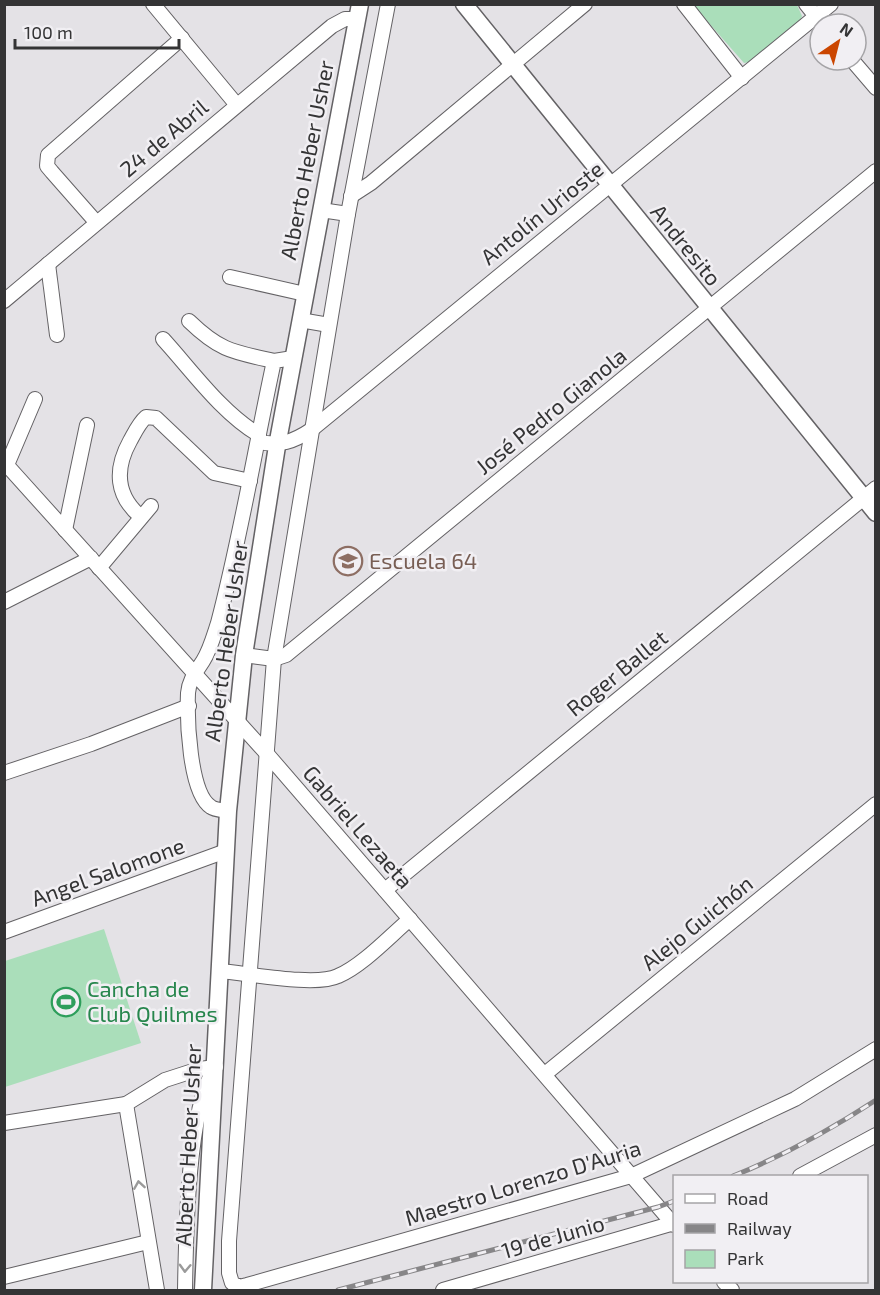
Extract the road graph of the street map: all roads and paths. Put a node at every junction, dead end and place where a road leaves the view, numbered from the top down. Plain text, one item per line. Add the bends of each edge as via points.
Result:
1 (153, 4) edge
2 (388, 4) edge
3 (464, 4) edge
4 (585, 4) edge
5 (684, 4) edge
6 (358, 12) edge
7 (808, 28) edge
8 (182, 39) junction
9 (513, 65) junction
10 (862, 72) edge
11 (742, 78) junction
12 (876, 88) edge
13 (236, 104) junction
14 (876, 171) edge
15 (609, 185) junction
16 (351, 196) junction
17 (321, 210) junction
18 (348, 214) junction
19 (96, 222) junction
20 (48, 264) junction
21 (230, 277) dead end
22 (305, 294) junction
23 (4, 301) edge
24 (708, 308) junction
25 (300, 320) junction
26 (189, 321) dead end
27 (329, 325) junction
28 (57, 335) dead end
29 (164, 339) dead end
30 (293, 358) junction
31 (274, 361) junction
32 (35, 399) dead end
33 (87, 425) dead end
34 (311, 430) junction
35 (259, 438) junction
36 (277, 446) junction
37 (6, 463) edge
38 (250, 481) junction
39 (869, 493) edge
40 (151, 506) dead end
41 (876, 513) edge
42 (141, 518) junction
43 (65, 530) junction
44 (95, 563) junction
45 (4, 602) edge
46 (244, 655) junction
47 (274, 659) junction
48 (193, 675) junction
49 (189, 706) junction
50 (236, 723) junction
51 (268, 755) junction
52 (4, 772) edge
53 (876, 804) edge
54 (228, 812) junction
55 (226, 851) junction
56 (385, 890) junction
57 (410, 919) junction
58 (4, 932) edge
59 (219, 971) junction
60 (249, 974) junction
61 (876, 1049) edge
62 (216, 1067) junction
63 (545, 1074) junction
64 (126, 1104) junction
65 (4, 1123) edge
66 (876, 1135) edge
67 (802, 1175) edge
68 (631, 1176) junction
69 (673, 1223) edge
70 (673, 1224) edge
71 (148, 1242) junction
72 (4, 1276) edge
73 (232, 1283) joint
74 (467, 1287) edge
75 (157, 1290) edge
76 (185, 1290) edge
77 (203, 1290) edge
78 (443, 1290) edge

1 - 8 street
2 - 16 street, Alberto Heber Usher
3 - 9 street, Andresito
4 - 9 street
5 - 11 street
6 - 13 street, 24 de Abril via 332,26
6 - 17 street, Alberto Heber Usher
7 - 11 street, Antolín Urioste
8 - 13 street
8 - 19 street via 48,155 47,166
9 - 15 street, Andresito
9 - 16 street
10 - 12 street
11 - 15 street, Antolín Urioste
13 - 19 street, 24 de Abril
14 - 24 street, José Pedro Gianola
15 - 24 street, Andresito
15 - 34 street, Antolín Urioste
16 - 18 street, Alberto Heber Usher
17 - 18 street
17 - 22 street, Alberto Heber Usher
18 - 27 street, Alberto Heber Usher
19 - 20 street, 24 de Abril
20 - 23 street, 24 de Abril
20 - 28 street
21 - 22 street
22 - 25 street, Alberto Heber Usher
24 - 39 street, Andresito
24 - 47 street, José Pedro Gianola via 286,655
25 - 27 street
25 - 30 street, Alberto Heber Usher
26 - 31 street via 211,342 229,351
27 - 34 street, Alberto Heber Usher
29 - 35 street via 208,390
30 - 31 street
30 - 36 street, Alberto Heber Usher
31 - 35 street
32 - 37 street
33 - 43 street
34 - 36 street, Antolín Urioste via 297,440
34 - 47 street, Alberto Heber Usher
35 - 36 street
35 - 38 street
36 - 46 street, Alberto Heber Usher
37 - 43 street, Gabriel Lezaeta
38 - 42 street via 214,473 156,418 146,417 126,447 118,476 125,500
38 - 48 street via 217,625
39 - 41 street, Andresito
39 - 56 street, Roger Ballet
40 - 42 street
42 - 44 street
43 - 44 street, Gabriel Lezaeta
44 - 45 street
44 - 48 street, Gabriel Lezaeta
46 - 47 street
46 - 50 street, Alberto Heber Usher
47 - 51 street, Alberto Heber Usher
48 - 49 street
48 - 50 street, Gabriel Lezaeta
49 - 52 street
49 - 54 street via 191,755 197,781 204,800 211,807
50 - 51 street, Gabriel Lezaeta
50 - 54 street, Alberto Heber Usher
51 - 56 street, Gabriel Lezaeta
51 - 60 street, Alberto Heber Usher
53 - 63 street, Alejo Guichón
54 - 55 street, Alberto Heber Usher
55 - 58 street, Angel Salomone
55 - 59 street, Alberto Heber Usher
56 - 57 street, Gabriel Lezaeta
57 - 60 street via 344,974 331,979
57 - 63 street, Gabriel Lezaeta
59 - 60 street
59 - 62 street, Alberto Heber Usher
60 - 73 street, Alberto Heber Usher via 230,1241
61 - 68 street, Maestro Lorenzo D'Auria via 795,1099
62 - 64 street via 165,1080
62 -> 76 street via 201,1097 188,1203
62 - 77 street, Alberto Heber Usher
63 - 68 street, Gabriel Lezaeta
64 - 65 street
71 -> 64 street
66 - 67 street
68 - 69 street, Gabriel Lezaeta
68 - 73 street, Maestro Lorenzo D'Auria via 247,1285 239,1287
70 - 74 street, 19 de Junio
71 - 72 street
71 - 75 street
74 - 78 street, 19 de Junio

